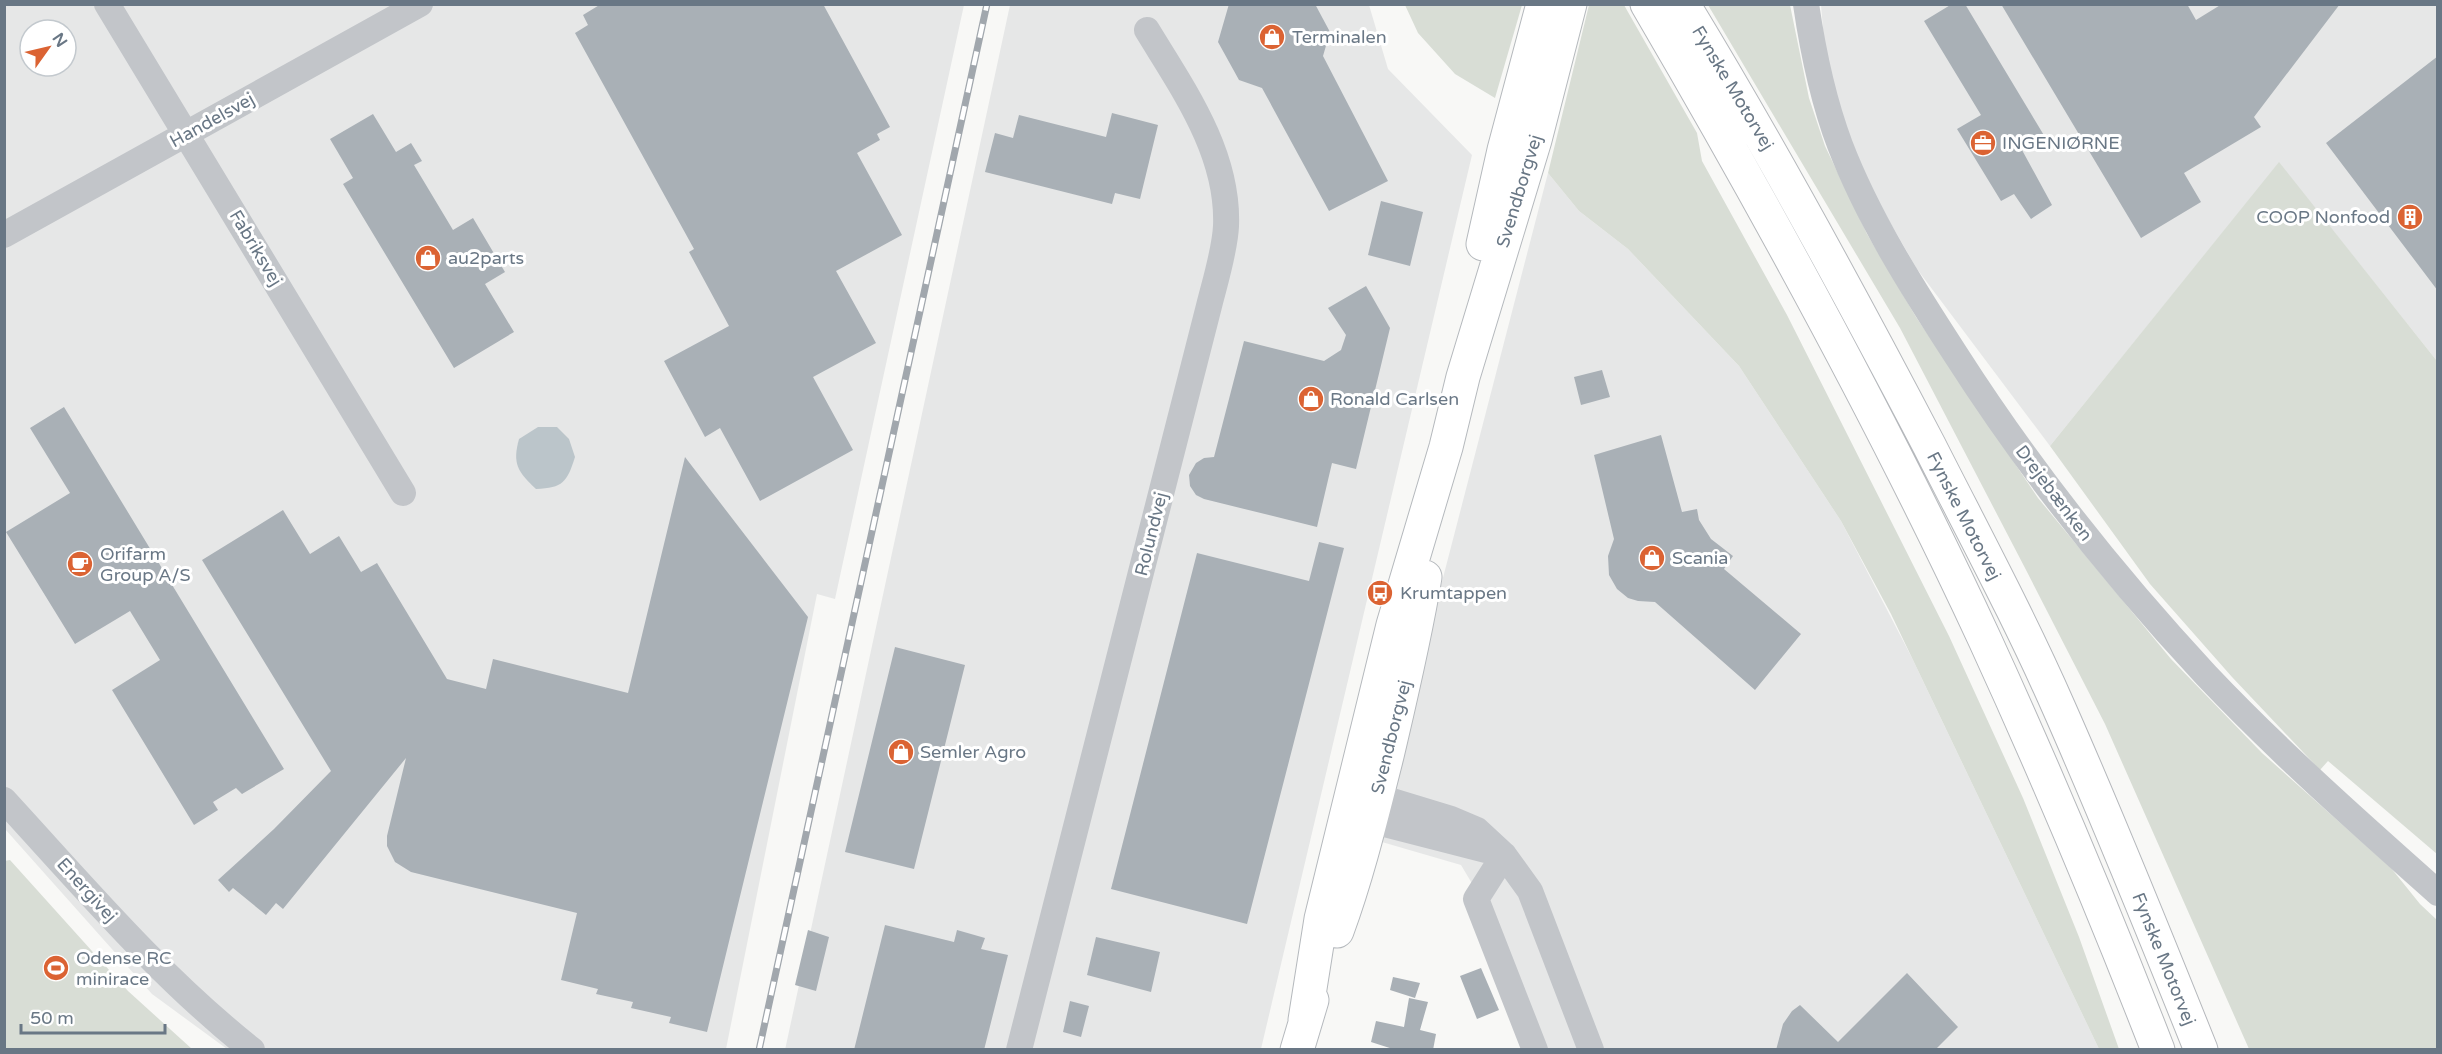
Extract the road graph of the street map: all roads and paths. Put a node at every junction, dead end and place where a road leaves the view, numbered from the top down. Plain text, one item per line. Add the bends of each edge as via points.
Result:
1 (107, 4) edge
2 (420, 4) edge
3 (1543, 4) edge
4 (1570, 4) edge
5 (1647, 4) edge
6 (1683, 4) edge
7 (1806, 4) edge
8 (1147, 30) dead end
9 (187, 134) junction
10 (4, 235) edge
11 (1463, 377) junction
12 (403, 493) dead end
13 (2058, 705) junction
14 (4, 800) edge
15 (1362, 805) junction
16 (1504, 855) junction
17 (2438, 893) edge
18 (2131, 980) junction
19 (1301, 1035) edge
20 (252, 1050) edge
21 (1019, 1050) edge
22 (1535, 1050) edge
23 (1591, 1050) edge
24 (2145, 1050) edge
25 (2158, 1050) edge
26 (2200, 1050) edge
27 (2219, 1050) edge

1 - 9 street, Fabriksvej
2 - 9 street, Handelsvej
3 - 11 main road, Svendborgvej via 1484,238
4 - 11 main road, Svendborgvej via 1535,140
5 - 18 main road, Fynske Motorvej via 1798,272 1935,536 2081,856
6 - 13 main road, Fynske Motorvej via 1750,114 1855,303
7 - 17 street, Drejebænken via 1821,83 1861,193 1921,302 1996,417 2085,536 2206,675 2325,793
8 - 21 street, Rolundvej via 1213,148 1225,193 1227,227
9 - 10 street, Handelsvej
9 - 12 street, Fabriksvej
11 - 15 main road, Svendborgvej via 1393,625
13 - 26 main road, Fynske Motorvej
13 - 27 main road via 2145,870
14 - 20 street, Energivej via 146,956
15 - 16 street
15 - 19 main road, Svendborgvej via 1354,885
16 - 22 street via 1476,898
16 - 23 street via 1530,891
18 - 24 main road
18 - 25 main road, Fynske Motorvej

